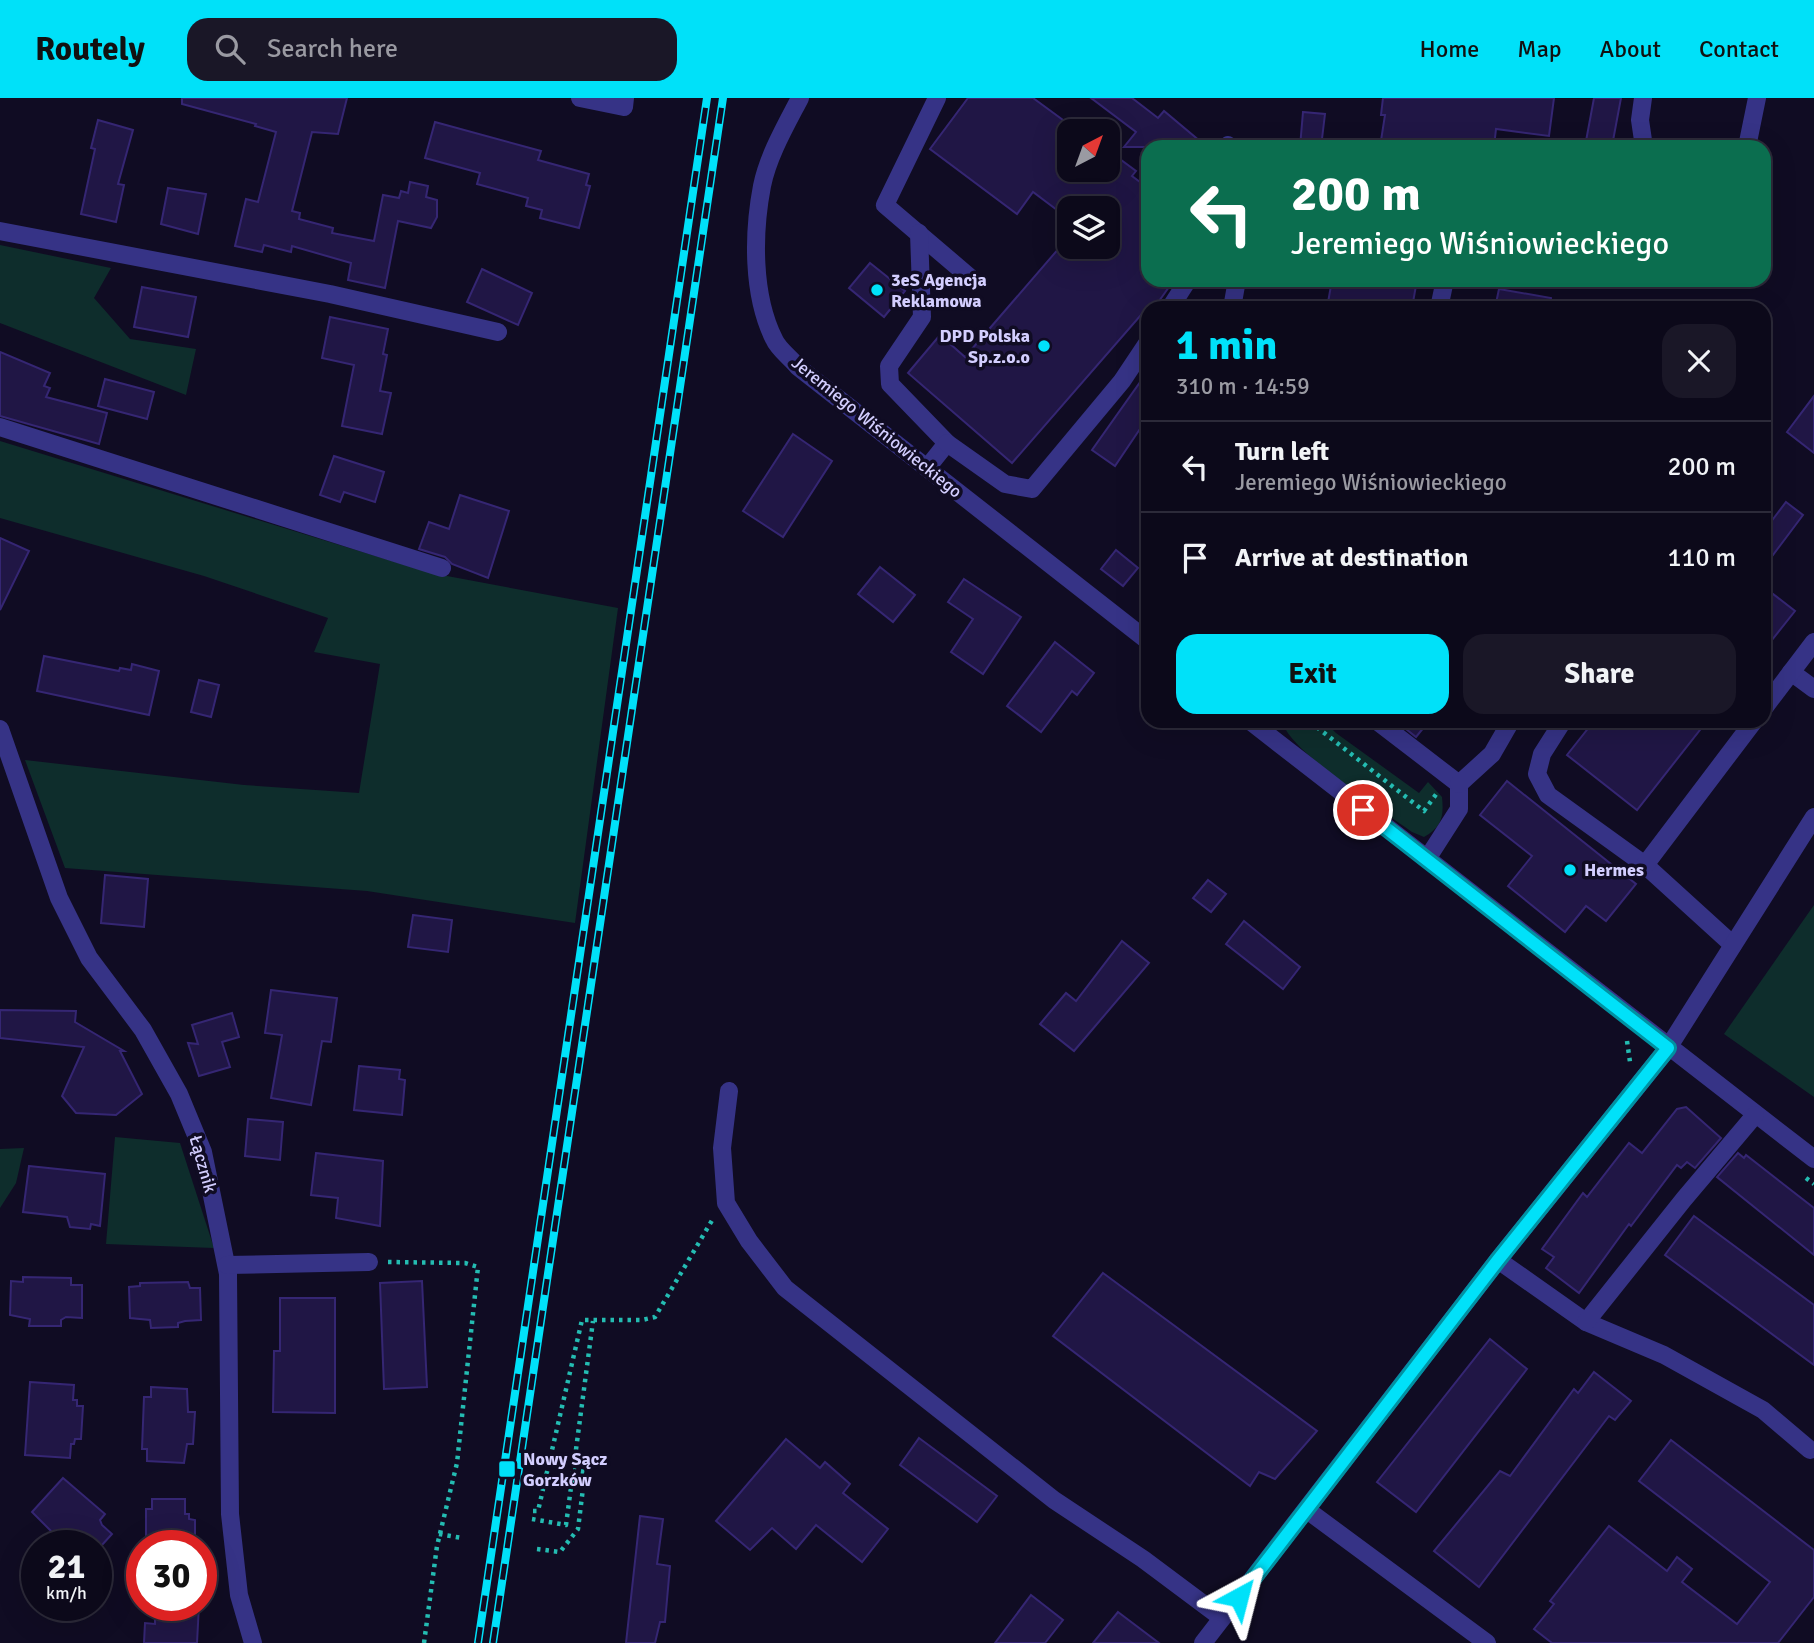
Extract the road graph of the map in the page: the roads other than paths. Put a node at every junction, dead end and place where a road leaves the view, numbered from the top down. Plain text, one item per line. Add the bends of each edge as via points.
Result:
1 (580, 98) edge
2 (800, 98) edge
3 (937, 98) edge
4 (1643, 98) edge
5 (1757, 98) edge
6 (624, 103) edge
7 (1643, 140) edge
8 (1748, 140) edge
9 (0, 231) edge
10 (919, 233) junction
11 (973, 280) dead end
12 (498, 332) dead end
13 (1141, 352) edge
14 (0, 427) edge
15 (947, 443) junction
16 (927, 468) junction
17 (442, 568) dead end
18 (1141, 630) edge
19 (1814, 642) edge
20 (1791, 672) junction
21 (1814, 690) edge
22 (1771, 699) edge
23 (1262, 728) edge
24 (1386, 728) edge
25 (1507, 728) edge
26 (1559, 728) edge
27 (1749, 728) edge
28 (0, 729) edge
29 (1454, 780) junction
30 (1814, 817) edge
31 (1427, 859) junction
32 (1645, 865) junction
33 (1733, 945) junction
34 (1668, 1048) junction
35 (729, 1091) dead end
36 (1755, 1115) junction
37 (1814, 1160) edge
38 (1498, 1260) junction
39 (369, 1262) road end
40 (227, 1265) junction
41 (1586, 1322) junction
42 (1810, 1450) dead end
43 (1307, 1510) junction
44 (1222, 1618) junction
45 (253, 1643) edge
46 (1203, 1643) edge
47 (1487, 1643) edge

1 - 6 street
2 - 16 street, Jeremiego Wiśniowieckiego via 762,184 756,249 762,303 774,341 799,367
3 - 10 street via 885,205
4 - 7 street
5 - 8 street
9 - 12 street via 330,294
10 - 11 street
10 - 15 street via 922,317 889,366 890,384
13 - 15 street via 1032,489 1005,484
14 - 17 street
15 - 16 street
16 - 18 street, Jeremiego Wiśniowieckiego
19 - 20 street
20 - 21 street
20 - 22 street
23 - 31 street
24 - 29 street
25 - 29 street via 1492,754
26 - 32 street via 1542,754 1537,774 1548,795
27 - 32 street
28 - 40 street, Łącznik via 59,898 89,958 143,1030 194,1129
29 - 31 street via 1459,809
30 - 33 street
31 - 34 street
32 - 33 street
33 - 34 street
34 - 36 street
34 - 38 street
35 - 44 street via 722,1148 726,1203 785,1288 1054,1500
36 - 37 street
36 - 41 street
38 - 41 street
38 - 43 street
39 - 40 street
40 - 45 street, Łącznik via 230,1514 239,1595
41 - 42 street via 1664,1355 1763,1410
43 - 44 street
43 - 47 street
44 - 46 street

